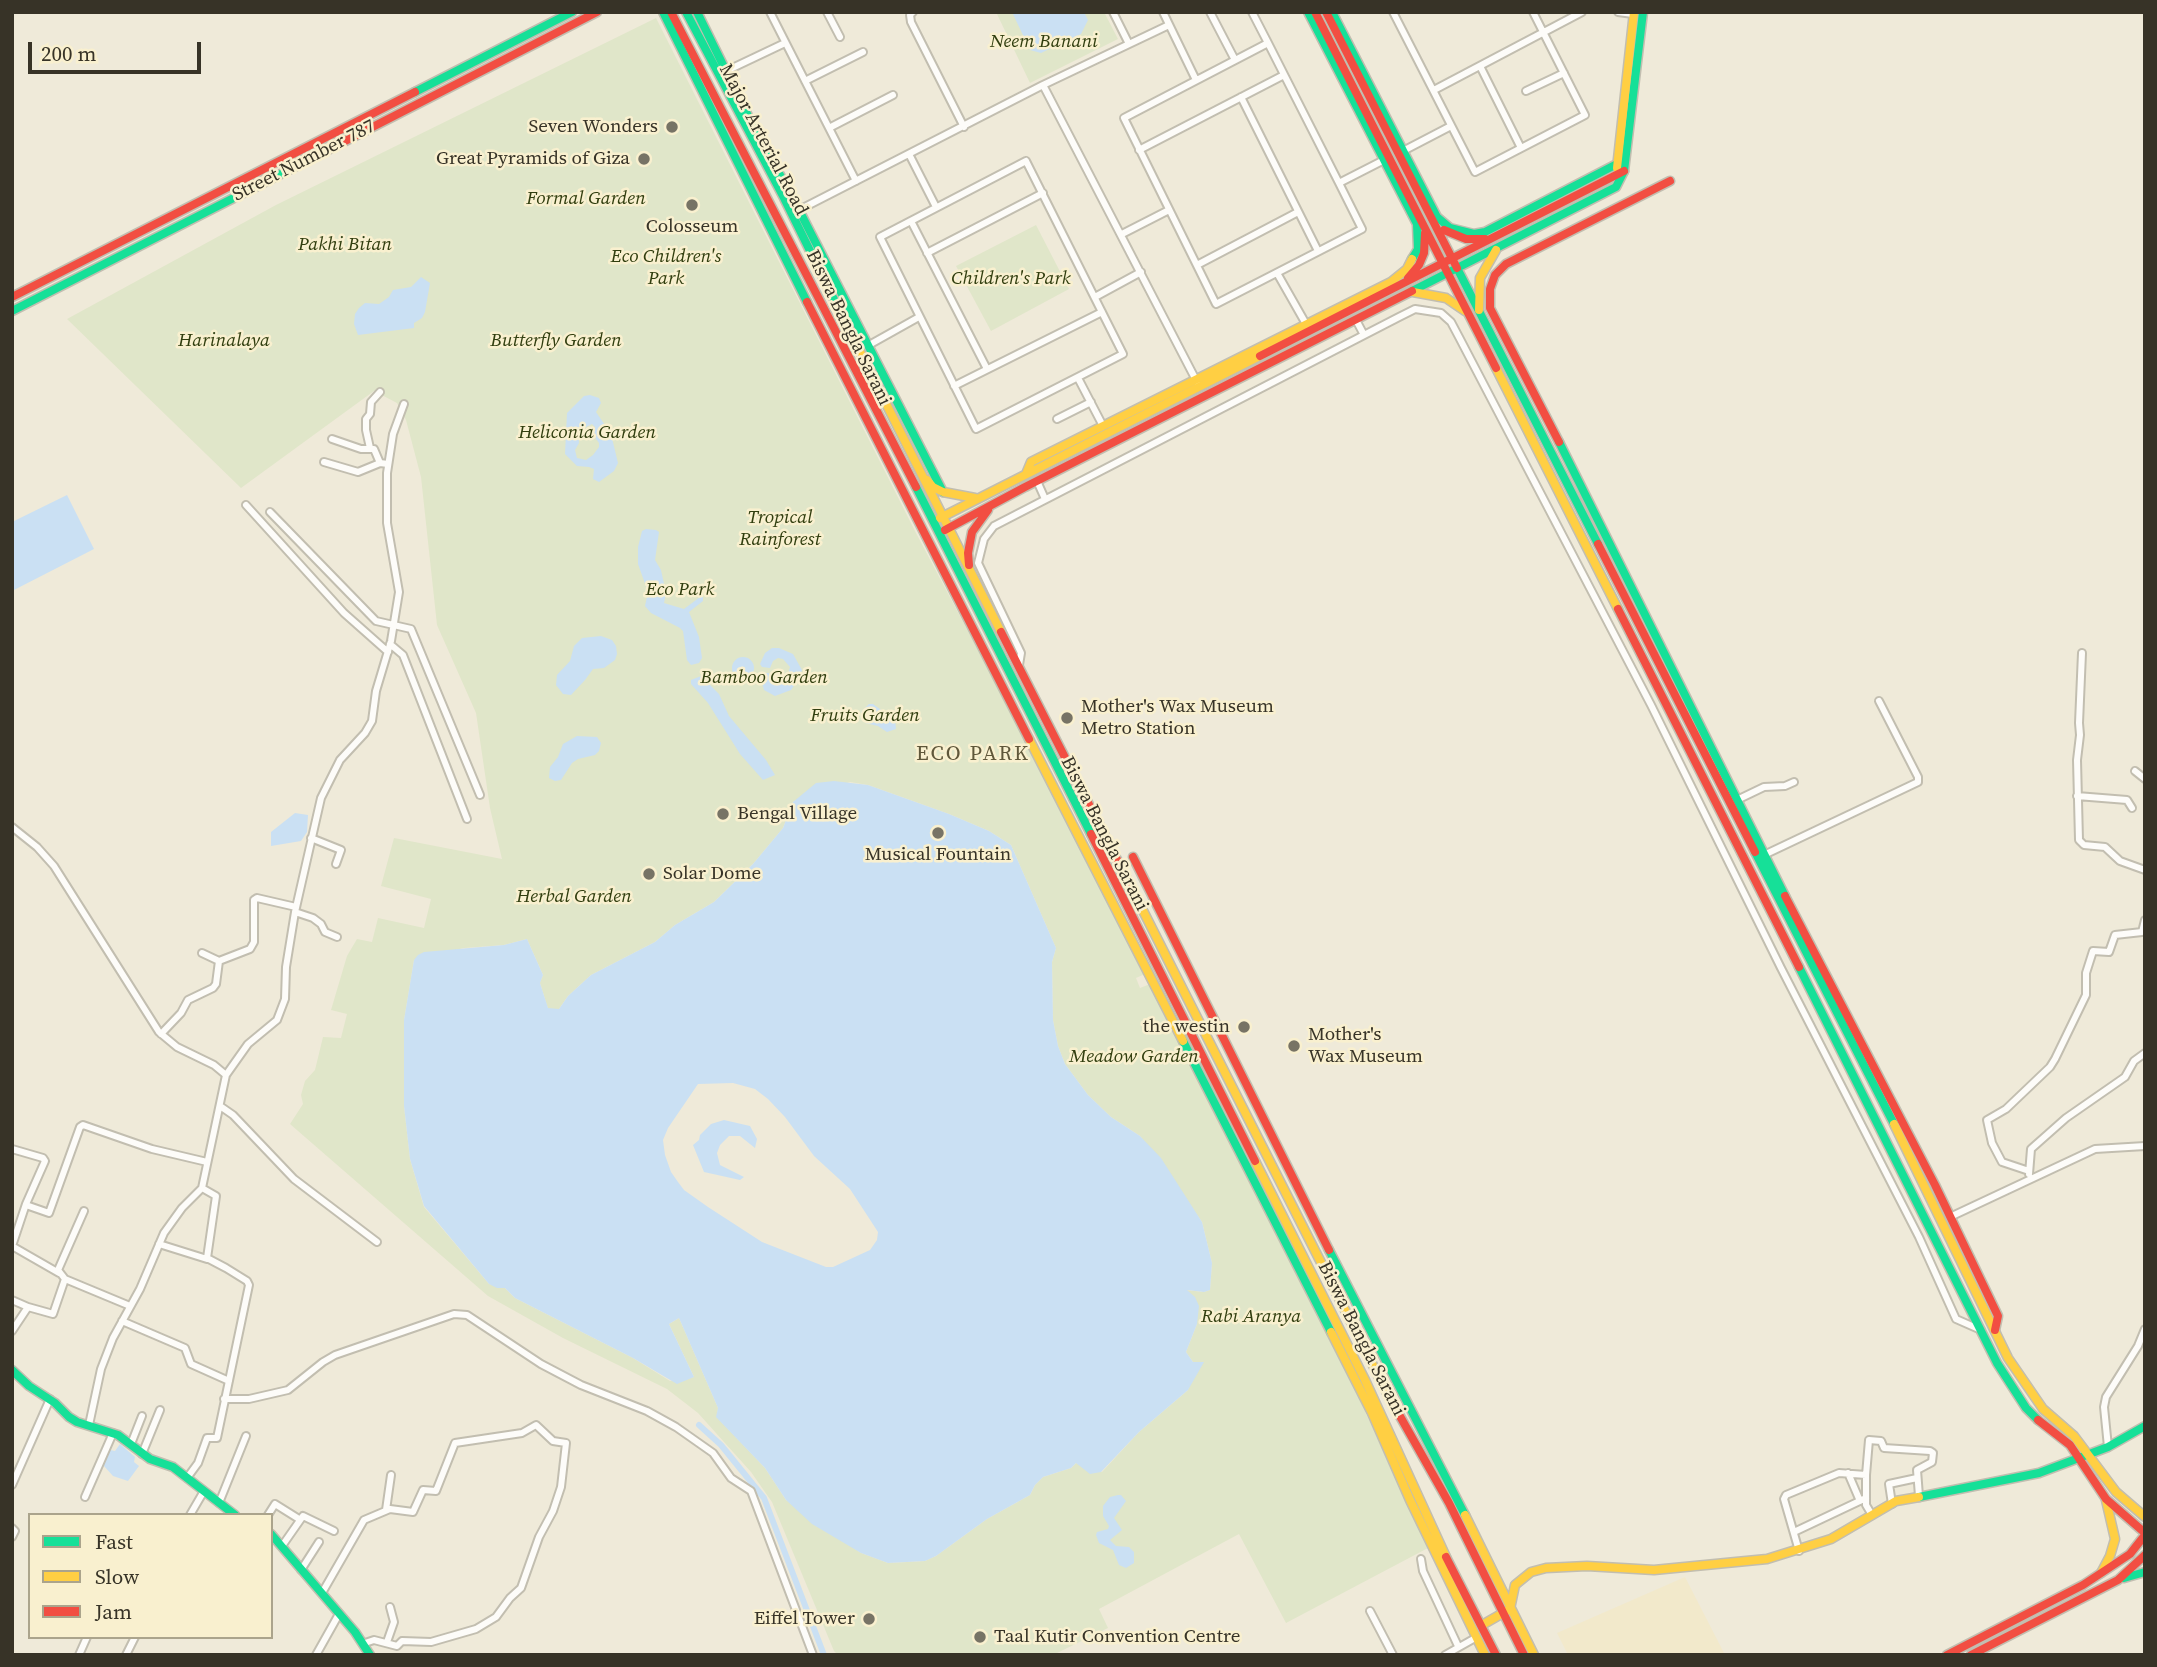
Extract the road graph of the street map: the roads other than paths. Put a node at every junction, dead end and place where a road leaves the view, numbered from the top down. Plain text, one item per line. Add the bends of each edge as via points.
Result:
1 (597, 12) edge
2 (686, 12) edge
3 (697, 12) edge
4 (770, 12) edge
5 (827, 12) edge
6 (913, 12) edge
7 (1112, 12) edge
8 (1163, 12) edge
9 (1210, 12) edge
10 (1252, 12) edge
11 (1308, 12) edge
12 (1315, 12) edge
13 (1326, 12) edge
14 (1332, 12) edge
15 (1393, 12) edge
16 (1533, 12) edge
17 (1582, 12) edge
18 (1618, 12) edge
19 (1643, 12) edge
20 (1634, 13) edge
21 (569, 14) edge
22 (665, 14) edge
23 (571, 25) junction
24 (1169, 25) junction
25 (1543, 33) junction
26 (840, 37) dead end
27 (785, 43) junction
28 (1268, 43) junction
29 (1129, 44) junction
30 (863, 52) dead end
31 (1235, 60) junction
32 (1480, 66) junction
33 (726, 71) junction
34 (1564, 73) junction
35 (1284, 75) junction
36 (805, 80) junction
37 (1196, 80) junction
38 (1044, 85) junction
39 (1434, 90) junction
40 (1526, 91) dead end
41 (893, 95) dead end
42 (1241, 97) junction
43 (1451, 126) junction
44 (964, 127) junction
45 (829, 128) junction
46 (1521, 148) junction
47 (1139, 149) junction
48 (1403, 151) junction
49 (909, 154) junction
50 (1384, 160) junction
51 (1619, 170) junction
52 (856, 181) junction
53 (1670, 181) dead end
54 (1339, 183) junction
55 (1043, 193) junction
56 (936, 207) junction
57 (799, 210) junction
58 (1169, 210) junction
59 (1298, 212) junction
60 (911, 220) junction
61 (1551, 221) junction
62 (1423, 222) junction
63 (1435, 225) junction
64 (1122, 234) junction
65 (1492, 238) junction
66 (1557, 238) junction
67 (1497, 248) junction
68 (1318, 251) junction
69 (927, 253) junction
70 (1448, 260) junction
71 (1197, 265) junction
72 (1453, 271) junction
73 (1141, 272) junction
74 (1278, 273) junction
75 (1404, 282) junction
76 (1410, 292) junction
77 (1095, 297) junction
78 (12, 298) edge
79 (1479, 310) junction
80 (12, 311) edge
81 (1102, 312) junction
82 (1470, 315) junction
83 (919, 317) junction
84 (1356, 320) junction
85 (1306, 324) junction
86 (1364, 335) junction
87 (869, 345) junction
88 (1496, 367) junction
89 (987, 369) junction
90 (1479, 376) junction
91 (1078, 379) junction
92 (1197, 383) junction
93 (954, 386) junction
94 (380, 392) dead end
95 (1091, 402) junction
96 (404, 404) dead end
97 (905, 418) junction
98 (1057, 419) dead end
99 (895, 423) junction
100 (1103, 426) junction
101 (332, 439) dead end
102 (370, 448) junction
103 (324, 462) dead end
104 (380, 463) junction
105 (388, 464) junction
106 (922, 475) junction
107 (1023, 476) junction
108 (1037, 481) junction
109 (1025, 487) junction
110 (943, 492) junction
111 (978, 498) junction
112 (1045, 499) junction
113 (246, 505) dead end
114 (992, 506) junction
115 (270, 512) dead end
116 (943, 516) junction
117 (933, 520) junction
118 (949, 529) junction
119 (940, 533) junction
120 (970, 568) junction
121 (394, 625) junction
122 (390, 646) junction
123 (2082, 653) dead end
124 (1019, 665) junction
125 (1879, 701) dead end
126 (2135, 771) dead end
127 (2145, 779) edge
128 (1794, 782) dead end
129 (480, 795) dead end
130 (2077, 796) junction
131 (1739, 799) junction
132 (2132, 808) dead end
133 (467, 819) dead end
134 (12, 827) edge
135 (311, 838) junction
136 (1766, 854) junction
137 (1133, 857) dead end
138 (336, 864) dead end
139 (2145, 870) edge
140 (295, 910) junction
141 (2145, 920) edge
142 (337, 937) dead end
143 (202, 953) dead end
144 (219, 961) junction
145 (160, 1034) junction
146 (2145, 1053) edge
147 (226, 1075) junction
148 (221, 1104) junction
149 (2145, 1146) edge
150 (12, 1149) edge
151 (207, 1162) junction
152 (2029, 1171) junction
153 (2029, 1180) junction
154 (202, 1188) junction
155 (26, 1205) junction
156 (84, 1211) dead end
157 (1950, 1217) junction
158 (377, 1242) dead end
159 (159, 1244) junction
160 (12, 1246) edge
161 (208, 1259) junction
162 (59, 1273) junction
163 (65, 1279) junction
164 (12, 1300) edge
165 (130, 1306) junction
166 (28, 1307) junction
167 (122, 1321) junction
168 (2145, 1329) edge
169 (1981, 1330) junction
170 (1995, 1330) junction
171 (12, 1331) edge
172 (12, 1370) edge
173 (229, 1381) junction
174 (50, 1399) junction
175 (224, 1399) junction
176 (160, 1410) dead end
177 (142, 1416) dead end
178 (89, 1425) junction
179 (2145, 1426) edge
180 (113, 1433) junction
181 (246, 1436) dead end
182 (131, 1444) junction
183 (2108, 1447) junction
184 (142, 1454) junction
185 (2088, 1454) junction
186 (2079, 1458) junction
187 (1848, 1473) junction
188 (391, 1475) dead end
189 (1866, 1475) junction
190 (187, 1478) junction
191 (1917, 1478) junction
192 (12, 1485) edge
193 (204, 1491) junction
194 (1919, 1496) junction
195 (85, 1497) dead end
196 (1863, 1500) junction
197 (2106, 1500) junction
198 (219, 1503) junction
199 (1892, 1503) junction
200 (386, 1510) junction
201 (191, 1513) edge
202 (232, 1513) edge
203 (269, 1513) edge
204 (1872, 1515) junction
205 (2145, 1517) edge
206 (299, 1519) junction
207 (12, 1528) edge
208 (334, 1531) dead end
209 (1794, 1532) junction
210 (2145, 1534) edge
211 (273, 1536) edge
212 (12, 1537) edge
213 (319, 1542) dead end
214 (282, 1546) junction
215 (1799, 1551) junction
216 (2145, 1555) edge
217 (1421, 1559) dead end
218 (301, 1570) junction
219 (2145, 1572) edge
220 (2101, 1573) junction
221 (2118, 1580) junction
222 (322, 1593) junction
223 (390, 1607) dead end
224 (1370, 1611) dead end
225 (1507, 1611) junction
226 (339, 1614) junction
227 (1482, 1625) junction
228 (1477, 1637) junction
229 (87, 1639) edge
230 (134, 1639) edge
231 (387, 1642) junction
232 (365, 1643) junction
233 (1490, 1643) junction
234 (1458, 1646) junction
235 (1484, 1654) edge
236 (1951, 1654) edge
237 (79, 1655) edge
238 (127, 1655) edge
239 (316, 1655) edge
240 (370, 1655) edge
241 (813, 1655) edge
242 (1393, 1655) edge
243 (1445, 1655) edge
244 (1496, 1655) edge
245 (1524, 1655) edge
246 (1534, 1655) edge
247 (1970, 1655) edge

1 - 23 main road, Street Number 787
2 - 99 main road, Biswa Bangla Sarani
3 - 33 main road, Major Arterial Road
4 - 27 street
5 - 26 street
6 - 44 street via 911,22
7 - 29 street
8 - 24 street
9 - 31 street
10 - 28 street
11 - 50 main road
12 - 62 main road
13 - 63 main road
14 - 48 main road
15 - 39 street
16 - 25 street
17 - 25 street
18 - 20 street
19 - 51 main road
20 - 51 main road
21 - 23 main road
21 - 78 main road, Street Number 787
22 - 117 main road, Biswa Bangla Sarani
22 - 228 main road via 1362,1392
23 - 80 main road, Street Number 787
24 - 29 street
24 - 37 street
25 - 32 street
25 - 34 street
27 - 33 street
27 - 36 street
28 - 31 street
28 - 35 street
29 - 38 street
30 - 36 street
31 - 37 street
32 - 39 street
32 - 46 street
33 - 57 main road, Major Arterial Road
34 - 40 street
34 - 46 street via 1585,116
35 - 42 street
35 - 54 street
36 - 45 street
37 - 47 street via 1124,118
38 - 44 street
38 - 64 street
39 - 43 street
41 - 45 street
42 - 47 street
42 - 59 street
43 - 46 street via 1475,172
43 - 48 street
44 - 49 street
45 - 52 street
47 - 58 street
48 - 51 main road via 1437,217 1450,229 1474,234
49 - 52 street
49 - 56 street
50 - 54 street
50 - 85 main road via 1417,224 1420,240 1415,257 1408,270 1391,282
51 - 61 main road via 1616,187
51 - 65 main road
52 - 57 street
53 - 66 main road
54 - 68 street via 1362,229
55 - 56 street via 1026,161
55 - 69 street
55 - 77 street
56 - 60 street
57 - 87 main road, Major Arterial Road
58 - 64 street
58 - 71 street
59 - 68 street
59 - 71 street
60 - 69 street
60 - 83 street via 880,237
61 - 66 main road
61 - 67 main road
62 - 70 main road
62 - 75 main road via 1424,253
63 - 65 main road via 1466,239
63 - 70 main road
64 - 73 street
65 - 70 main road
66 - 131 main road via 1500,268 1490,289 1490,308
67 - 72 main road
67 - 79 main road via 1480,278
68 - 74 street
69 - 89 street
70 - 72 main road
70 - 75 main road
71 - 74 street via 1216,304
72 - 76 main road
72 - 79 main road
72 - 82 main road
73 - 77 street
73 - 92 street
74 - 85 street
75 - 92 main road
76 - 82 main road via 1446,298
76 - 84 main road
77 - 81 street
79 - 170 main road
81 - 89 street
81 - 91 street via 1123,354
82 - 88 main road
83 - 87 street
83 - 93 street
84 - 86 street
84 - 108 main road
85 - 92 main road
86 - 90 street via 1415,309 1441,313 1451,322
86 - 112 street
87 - 97 main road, Major Arterial Road
88 - 90 street
88 - 169 main road
89 - 93 street
90 - 169 street via 1651,705 1956,1319
91 - 93 street via 977,429
91 - 95 street
92 - 100 main road
92 - 107 main road
94 - 102 street via 366,419
95 - 98 street
95 - 100 street
96 - 105 street
97 - 99 main road
97 - 110 main road, Major Arterial Road
99 - 106 main road, Biswa Bangla Sarani
100 - 107 main road via 1031,462
101 - 102 street
102 - 104 street
103 - 104 street via 358,472
104 - 105 street
105 - 121 street via 387,523 399,588
106 - 110 main road
106 - 116 main road, Biswa Bangla Sarani
107 - 109 main road
107 - 111 main road
108 - 109 main road
108 - 112 street
109 - 114 main road
110 - 111 main road
111 - 116 main road
112 - 124 street via 994,526 978,556 979,567 1021,653
113 - 122 street via 344,613
114 - 118 main road
114 - 120 main road via 972,532
115 - 121 street via 376,621
116 - 117 main road
116 - 118 main road, Biswa Bangla Sarani
117 - 119 main road, Biswa Bangla Sarani
118 - 119 main road
118 - 120 main road, Biswa Bangla Sarani
119 - 227 main road, Biswa Bangla Sarani via 1365,1380
120 - 124 main road, Biswa Bangla Sarani
121 - 122 street
121 - 129 street via 412,631
122 - 133 street via 403,655
122 - 135 street via 372,721 327,784
123 - 130 street
124 - 225 main road, Biswa Bangla Sarani via 1393,1404
125 - 136 street via 1918,782
126 - 127 street
128 - 131 street via 1764,787
130 - 132 street via 2127,800
130 - 139 street via 2080,842 2105,847 2120,861
131 - 136 main road
134 - 145 street via 54,866
135 - 138 street via 341,850
135 - 140 street
136 - 157 main road
137 - 225 main road
140 - 142 street
140 - 144 street via 254,900 250,949
140 - 147 street via 287,991 277,1020 248,1044
141 - 152 street via 2142,932 2115,935 2109,952 2093,951 2086,995 2055,1059 2006,1109 1987,1121 2002,1162
143 - 144 street
144 - 145 street via 213,988 188,1000
145 - 147 street
146 - 152 street via 2125,1077 2031,1149
147 - 148 street
148 - 151 street
148 - 158 street via 294,1179
149 - 153 street via 2095,1149
150 - 155 street via 45,1161
151 - 154 street
151 - 155 street via 83,1125 49,1213
152 - 153 street
153 - 157 street
154 - 159 street via 174,1217
154 - 161 street via 216,1198
155 - 160 street
156 - 162 street
157 - 170 main road via 1998,1315
159 - 161 street
159 - 165 street
160 - 162 street
161 - 173 street via 249,1282
162 - 163 street
163 - 165 street
163 - 166 street via 53,1314
164 - 166 street
165 - 167 street
166 - 171 street
167 - 173 street via 185,1348 191,1364
167 - 178 street via 105,1357
168 - 183 street via 2106,1397
169 - 186 main road via 2016,1396
170 - 185 main road via 2023,1383
172 - 174 main road
173 - 175 street
174 - 178 main road via 77,1422
174 - 192 street
175 - 190 street via 217,1438 207,1438
175 - 241 street via 288,1390 335,1355 454,1314 467,1315 541,1364 647,1411 713,1453 731,1478 751,1491
176 - 184 street
177 - 182 street
178 - 180 main road
179 - 183 main road
180 - 182 main road
180 - 195 street
181 - 198 street
182 - 184 main road
183 - 185 main road
184 - 190 main road
185 - 186 main road
185 - 205 main road via 2116,1492
186 - 194 main road via 2015,1479
186 - 197 main road
187 - 189 street
187 - 196 street
187 - 209 street via 1784,1496
188 - 200 street
189 - 191 street via 1869,1440 1881,1441 1884,1448 1933,1453 1932,1462 1918,1468
189 - 196 street
190 - 193 main road
191 - 194 street
191 - 199 street via 1889,1485
193 - 198 main road
193 - 201 street
194 - 199 main road
196 - 204 street
196 - 209 street
197 - 210 main road
197 - 220 main road via 2115,1539
198 - 202 main road
199 - 204 main road
200 - 222 street via 361,1525
200 - 231 street via 415,1511 423,1490 436,1491 458,1441 522,1433 537,1424 553,1441 566,1444 561,1487 549,1519 521,1588 496,1617 476,1629 431,1642 402,1641 397,1646
203 - 206 street via 275,1504
204 - 215 main road
206 - 208 street via 304,1516
206 - 214 street
207 - 212 street
209 - 215 street
210 - 220 main road via 2130,1554
211 - 214 main road
213 - 218 street
214 - 218 main road
215 - 225 main road via 1689,1568 1546,1568 1531,1572 1515,1585
216 - 221 main road
217 - 234 street
218 - 222 main road
219 - 221 main road
220 - 236 main road
221 - 247 main road
222 - 226 main road
223 - 231 street via 394,1622
224 - 242 street
225 - 227 main road
225 - 245 main road, Biswa Bangla Sarani
225 - 246 main road
226 - 232 main road
226 - 239 street
227 - 233 main road, Biswa Bangla Sarani
228 - 234 street
228 - 235 main road
229 - 237 street
230 - 238 street
231 - 232 street
232 - 240 main road
233 - 235 main road
233 - 244 main road, Biswa Bangla Sarani
234 - 243 street

